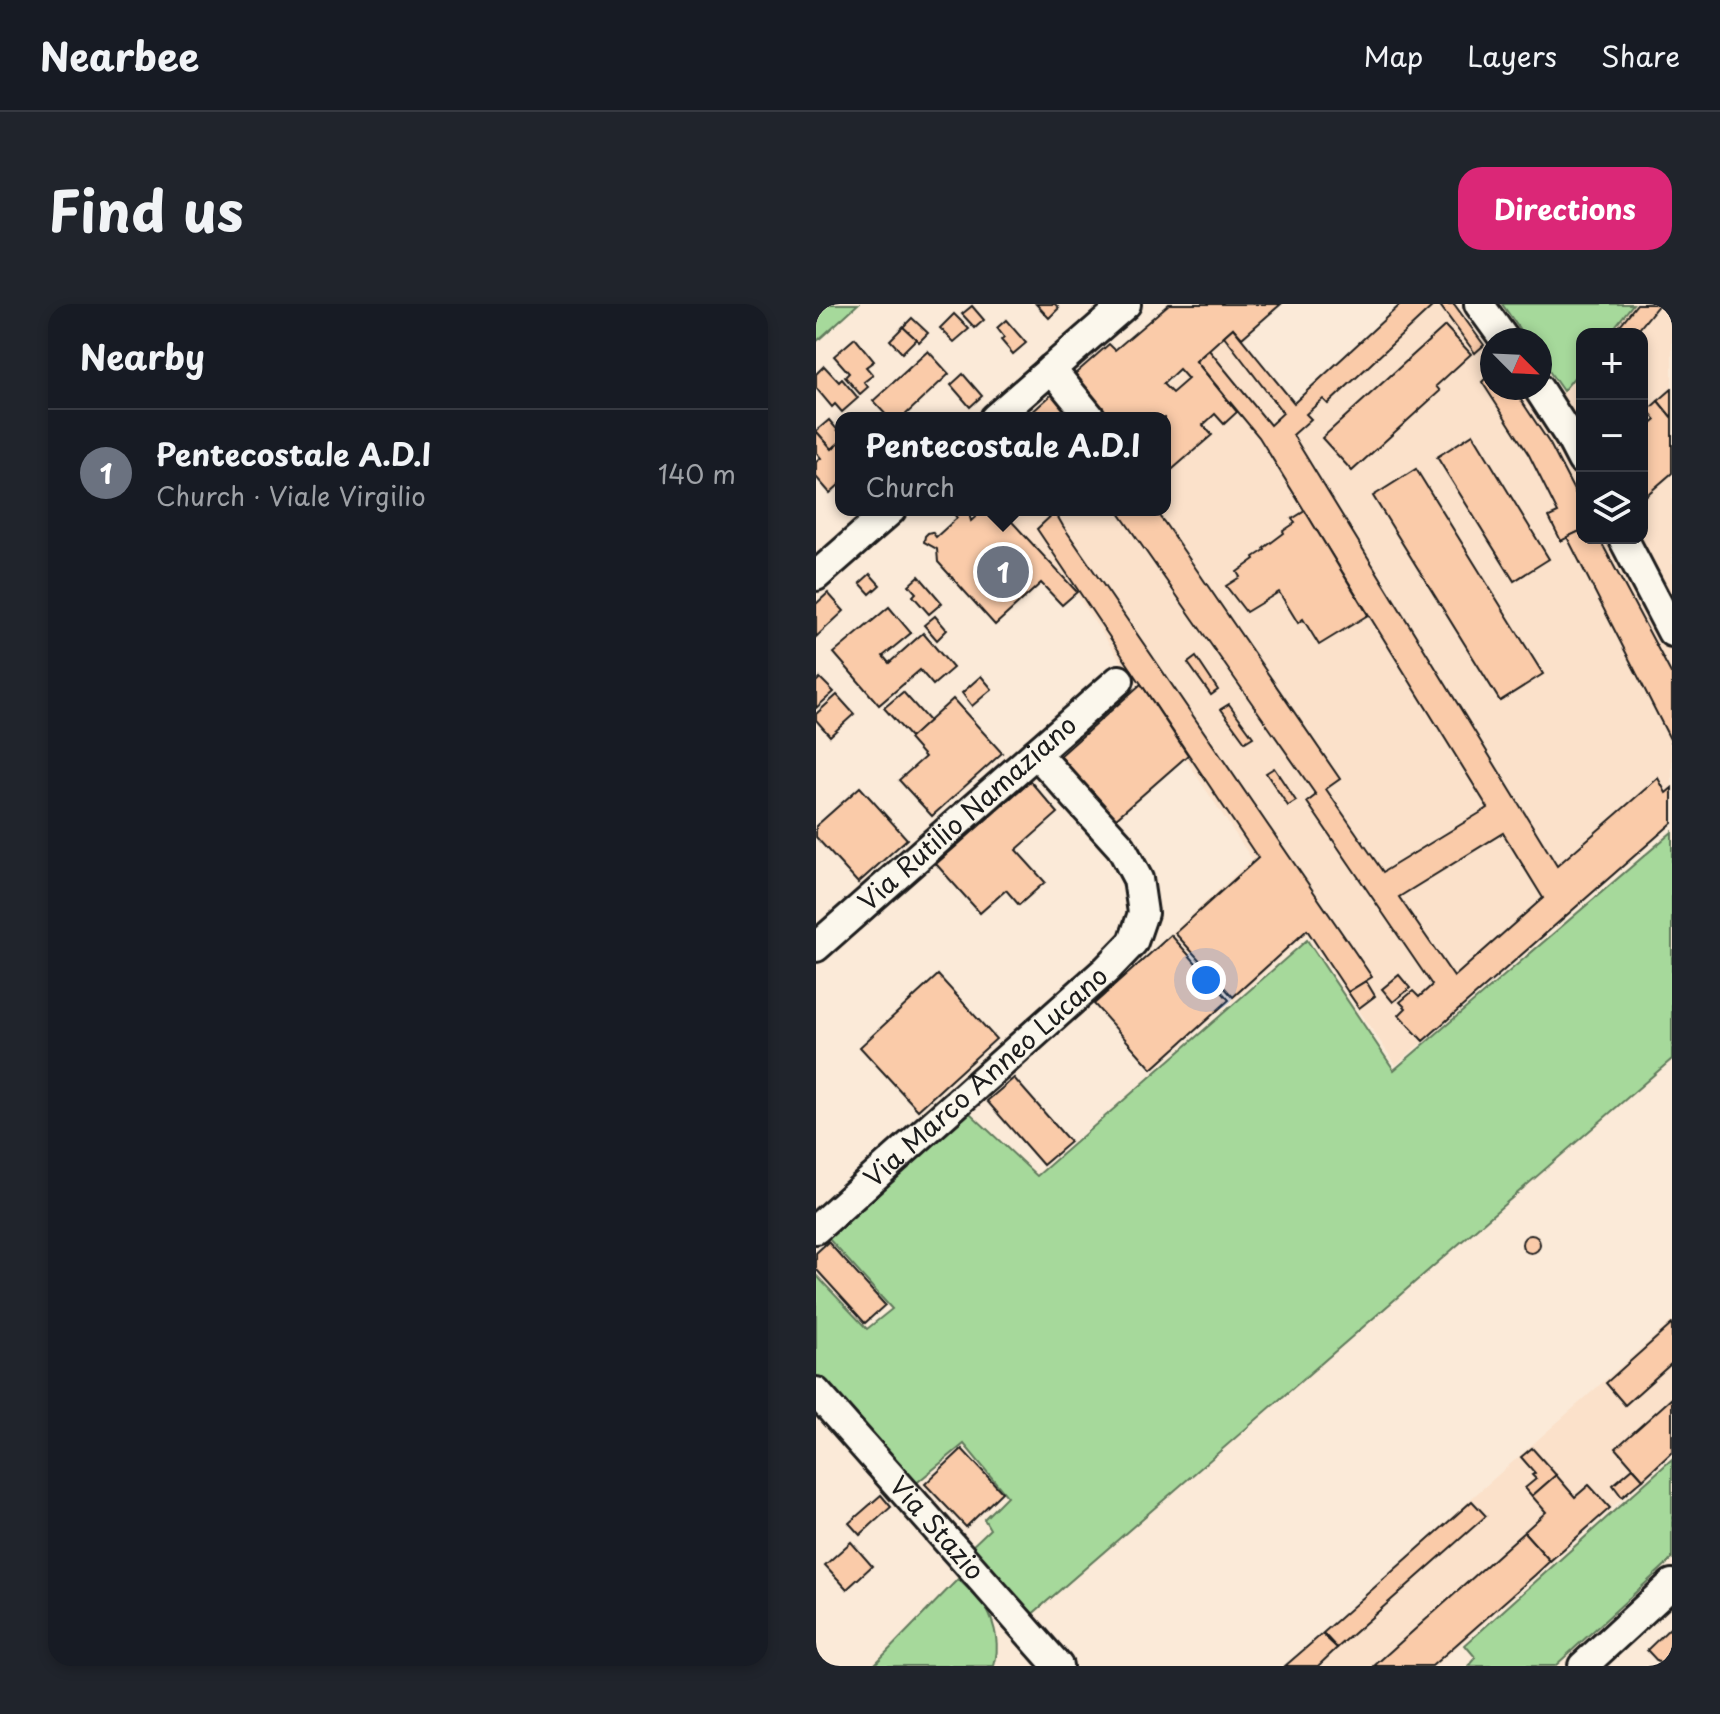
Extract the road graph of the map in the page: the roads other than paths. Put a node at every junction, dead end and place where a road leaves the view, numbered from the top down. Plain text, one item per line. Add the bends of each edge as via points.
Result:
1 (1126, 304) edge
2 (1479, 304) edge
3 (1496, 328) edge
4 (1051, 369) junction
5 (1546, 400) edge
6 (1002, 412) edge
7 (1086, 412) edge
8 (1576, 449) edge
9 (884, 516) edge
10 (1626, 544) edge
11 (816, 576) edge
12 (1672, 632) edge
13 (1119, 680) dead end
14 (1036, 753) junction
15 (816, 947) edge
16 (816, 1229) edge
17 (816, 1392) edge
18 (1672, 1584) edge
19 (1058, 1666) edge
20 (1583, 1666) edge

1 - 4 street
2 - 3 street
4 - 6 street
4 - 7 street
5 - 8 street
9 - 11 street
10 - 12 street
13 - 14 street, Via Rutilio Namaziano
14 - 15 street, Via Rutilio Namaziano
14 - 16 street, Via Marco Anneo Lucano via 1121,847 1138,879 1143,913 1133,942
17 - 19 street, Via Stazio
18 - 20 street

